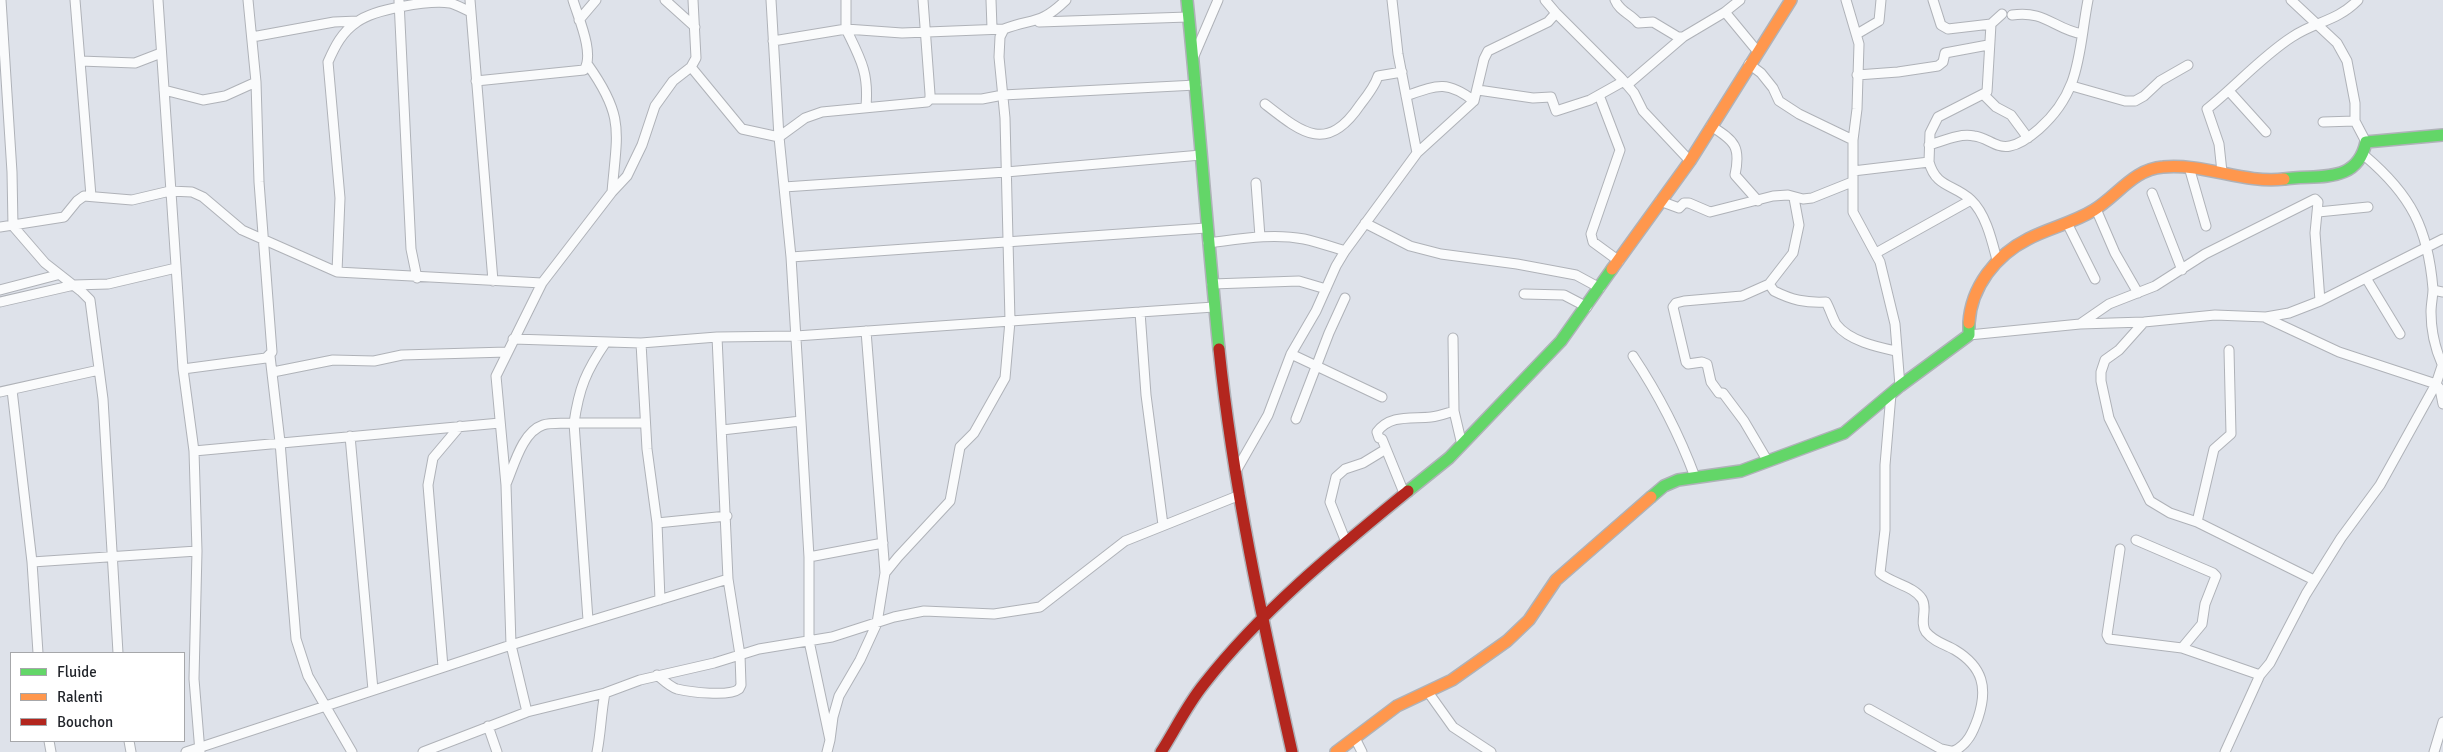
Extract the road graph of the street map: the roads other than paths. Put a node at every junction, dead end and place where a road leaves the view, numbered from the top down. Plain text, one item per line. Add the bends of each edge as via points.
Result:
1 (1, 0) edge
2 (75, 0) edge
3 (158, 0) edge
4 (248, 0) edge
5 (470, 0) edge
6 (573, 0) edge
7 (596, 0) edge
8 (665, 0) edge
9 (693, 0) edge
10 (771, 0) edge
11 (846, 0) edge
12 (923, 0) edge
13 (990, 0) edge
14 (1066, 0) edge
15 (1187, 0) edge
16 (1218, 0) edge
17 (1392, 0) edge
18 (1545, 0) edge
19 (1615, 0) edge
20 (1740, 0) edge
21 (1846, 0) edge
22 (1881, 0) edge
23 (1933, 0) edge
24 (2088, 0) edge
25 (2291, 0) edge
26 (2358, 0) edge
27 (1787, 2) edge
28 (399, 3) edge
29 (471, 12) junction
30 (1725, 12) junction
31 (1556, 13) junction
32 (2002, 14) dead end
33 (2012, 14) dead end
34 (1188, 18) junction
35 (579, 20) junction
36 (358, 21) junction
37 (1036, 22) junction
38 (2318, 23) junction
39 (1991, 24) junction
40 (694, 27) junction
41 (992, 28) junction
42 (846, 29) junction
43 (1004, 29) junction
44 (924, 31) junction
45 (1857, 34) junction
46 (2082, 34) junction
47 (252, 37) junction
48 (1683, 37) junction
49 (773, 41) junction
50 (1988, 45) junction
51 (1758, 52) junction
52 (161, 53) junction
53 (1193, 58) junction
54 (80, 61) junction
55 (1749, 64) junction
56 (588, 65) junction
57 (2188, 65) dead end
58 (691, 67) junction
59 (1402, 72) junction
60 (1857, 74) junction
61 (476, 81) junction
62 (256, 82) junction
63 (1625, 83) junction
64 (1196, 85) junction
65 (2072, 86) junction
66 (164, 90) junction
67 (1478, 90) junction
68 (2229, 91) junction
69 (1003, 95) junction
70 (1599, 95) junction
71 (1984, 95) junction
72 (1406, 96) junction
73 (930, 99) junction
74 (1474, 101) junction
75 (1265, 104) dead end
76 (866, 106) junction
77 (2355, 121) junction
78 (2323, 122) dead end
79 (1711, 126) junction
80 (2266, 132) dead end
81 (2443, 135) edge
82 (778, 138) junction
83 (2028, 138) junction
84 (1853, 140) junction
85 (2366, 142) junction
86 (1929, 146) junction
87 (1417, 153) junction
88 (1201, 155) junction
89 (2365, 156) junction
90 (1690, 161) junction
91 (1929, 162) junction
92 (2189, 167) junction
93 (1853, 171) junction
94 (1006, 172) junction
95 (2222, 172) junction
96 (1256, 182) dead end
97 (1852, 182) junction
98 (784, 187) junction
99 (170, 191) junction
100 (612, 192) junction
101 (2152, 193) dead end
102 (91, 196) junction
103 (1794, 198) junction
104 (1971, 200) junction
105 (1660, 201) junction
106 (1758, 201) junction
107 (2368, 207) dead end
108 (2096, 209) junction
109 (2318, 212) junction
110 (1365, 223) junction
111 (12, 226) junction
112 (2068, 226) junction
113 (2206, 226) dead end
114 (0, 227) edge
115 (1206, 228) junction
116 (1260, 237) junction
117 (2443, 238) edge
118 (263, 239) junction
119 (1008, 243) junction
120 (1208, 243) junction
121 (2427, 246) junction
122 (1345, 250) junction
123 (1876, 253) junction
124 (791, 257) junction
125 (1997, 260) junction
126 (1619, 261) junction
127 (176, 268) junction
128 (2182, 270) junction
129 (337, 272) junction
130 (57, 274) junction
131 (417, 278) junction
132 (2366, 278) junction
133 (2095, 280) dead end
134 (493, 281) junction
135 (542, 283) junction
136 (1212, 284) junction
137 (1769, 284) junction
138 (74, 285) junction
139 (1600, 288) junction
140 (1326, 289) junction
141 (0, 290) edge
142 (2433, 290) junction
143 (2443, 292) edge
144 (2138, 293) junction
145 (1524, 294) dead end
146 (1345, 298) dead end
147 (2320, 301) junction
148 (0, 302) edge
149 (1214, 307) junction
150 (1587, 307) junction
151 (1140, 312) junction
152 (2266, 317) junction
153 (1010, 321) junction
154 (2144, 322) junction
155 (2080, 324) junction
156 (866, 331) junction
157 (2400, 334) dead end
158 (1969, 335) junction
159 (796, 336) junction
160 (513, 338) junction
161 (716, 338) junction
162 (1453, 338) dead end
163 (606, 342) junction
164 (641, 343) junction
165 (2229, 350) dead end
166 (507, 352) junction
167 (1896, 352) junction
168 (1291, 354) junction
169 (270, 356) junction
170 (1633, 356) dead end
171 (2443, 364) edge
172 (1316, 365) junction
173 (182, 369) junction
174 (99, 370) junction
175 (273, 372) junction
176 (2440, 384) edge
177 (12, 390) junction
178 (1896, 390) junction
179 (0, 392) edge
180 (1382, 397) dead end
181 (2443, 404) edge
182 (1454, 411) junction
183 (1296, 419) dead end
184 (801, 421) junction
185 (500, 423) junction
186 (574, 423) junction
187 (645, 424) junction
188 (460, 426) junction
189 (722, 430) junction
190 (350, 436) junction
191 (280, 442) junction
192 (1462, 445) junction
193 (1386, 449) junction
194 (194, 451) junction
195 (1767, 460) junction
196 (1236, 472) junction
197 (1695, 477) junction
198 (506, 485) junction
199 (1404, 493) junction
200 (1240, 495) junction
201 (727, 516) junction
202 (2197, 522) junction
203 (657, 523) junction
204 (1163, 525) junction
205 (2136, 540) dead end
206 (1346, 542) junction
207 (883, 544) junction
208 (2120, 549) dead end
209 (196, 551) junction
210 (112, 557) junction
211 (809, 558) junction
212 (32, 562) junction
213 (885, 573) junction
214 (728, 579) junction
215 (2314, 580) junction
216 (660, 600) junction
217 (1262, 619) junction
218 (588, 620) junction
219 (877, 622) junction
220 (809, 641) junction
221 (511, 644) junction
222 (2182, 648) junction
223 (38, 652) edge
224 (118, 652) edge
225 (740, 655) junction
226 (443, 667) junction
227 (657, 675) junction
228 (2260, 675) junction
229 (373, 690) junction
230 (1428, 692) junction
231 (605, 693) junction
232 (326, 706) junction
233 (1869, 709) dead end
234 (527, 712) junction
235 (2443, 722) edge
236 (488, 726) junction
237 (1354, 738) junction
238 (830, 740) junction
239 (200, 750) edge
240 (186, 752) edge
241 (352, 752) edge
242 (423, 752) edge
243 (497, 752) edge
244 (597, 752) edge
245 (827, 752) edge
246 (1161, 752) edge
247 (1292, 752) edge
248 (1336, 752) edge
249 (1362, 752) edge
250 (1491, 752) edge
251 (1954, 752) edge
252 (2225, 752) edge
253 (2434, 752) edge

1 - 111 street via 12,172
2 - 54 street
3 - 52 street
4 - 47 street
5 - 29 street
6 - 35 street
7 - 35 street
8 - 40 street
9 - 40 street
10 - 49 street
11 - 42 street
12 - 44 street
13 - 41 street
14 - 37 street
15 - 34 street
16 - 53 street
17 - 59 street
18 - 31 street
19 - 48 street via 1619,9 1638,23 1654,22
20 - 30 street
21 - 45 street
22 - 45 street via 1879,21
23 - 39 street via 1941,25 1948,29
24 - 46 street
25 - 38 street
26 - 38 street via 2336,19
27 - 51 street
28 - 29 street via 444,3
28 - 36 street
28 - 131 street via 411,249
29 - 61 street
30 - 48 street
30 - 51 street
31 - 63 street
31 - 67 street via 1548,22 1488,51
32 - 39 street
33 - 46 street via 2036,15
34 - 37 street
34 - 53 street
35 - 56 street via 585,36
36 - 47 street via 334,22
36 - 129 street via 336,44 328,62 340,198
37 - 43 street
38 - 68 street via 2292,37
38 - 77 street via 2337,43 2346,61 2355,103
39 - 50 street
40 - 58 street via 696,58
41 - 43 street
41 - 44 street
42 - 44 street
42 - 49 street
42 - 76 street via 864,68
43 - 69 street via 1000,37 999,57
44 - 73 street
45 - 60 street
46 - 65 street
47 - 62 street
48 - 63 street
49 - 82 street
50 - 60 street via 1945,53 1943,62 1938,66
50 - 71 street via 1989,87
51 - 55 street
52 - 54 street via 135,63
52 - 66 street
53 - 64 street
54 - 102 street
55 - 79 street
55 - 84 street via 1773,88 1779,101
56 - 61 street via 584,70 574,72
56 - 100 street via 605,88 616,116 618,131
57 - 65 street via 2135,101
58 - 82 street via 742,130
58 - 100 street via 674,81 655,106 628,176
59 - 72 street
59 - 75 street via 1378,76 1344,127 1329,133 1301,130
60 - 84 street
61 - 134 street
62 - 66 street via 225,96 203,100
62 - 118 street
63 - 70 street
63 - 90 street via 1644,111
64 - 69 street
64 - 88 street
65 - 83 street via 2051,118
66 - 99 street
67 - 70 street via 1533,98 1550,97 1555,111
67 - 74 street
68 - 80 street
68 - 95 street via 2207,109 2219,144
69 - 73 street via 982,99
69 - 94 street
70 - 126 street via 1620,150 1591,234 1593,242
71 - 83 street via 2011,115
71 - 86 street via 1938,118 1932,128
72 - 74 street via 1437,85 1451,86
72 - 87 street
73 - 76 street via 922,103
74 - 87 street
76 - 82 street via 822,112 805,118
77 - 78 street
77 - 85 street
79 - 90 street
79 - 106 street via 1733,143 1739,163 1735,175
81 - 85 street
82 - 98 street
83 - 86 street via 2010,146 1997,146 1986,139 1966,136
84 - 93 street
85 - 89 street
86 - 91 street
87 - 110 street
88 - 94 street
88 - 115 street
89 - 95 street via 2347,172 2333,177 2274,180
89 - 121 street via 2398,187 2420,225
90 - 105 street
91 - 93 street
91 - 104 street via 1939,181
92 - 95 street
92 - 108 street via 2146,170
92 - 113 street
93 - 97 street
94 - 98 street
94 - 119 street
96 - 116 street
97 - 103 street via 1812,198
97 - 123 street via 1854,212
98 - 124 street
99 - 102 street via 132,200
99 - 118 street via 192,192 203,197 242,230
99 - 127 street
100 - 135 street
101 - 128 street
102 - 111 street via 77,201 64,217
103 - 106 street via 1783,195
103 - 137 street via 1799,225 1793,253
104 - 123 street
104 - 125 street via 1987,226
105 - 106 street via 1679,208 1689,203 1710,212
105 - 126 street
107 - 109 street
108 - 112 street
108 - 144 street via 2115,253
109 - 128 street via 2318,202 2315,199 2309,201 2206,254
109 - 147 street via 2315,233
110 - 122 street
110 - 139 street via 1410,246 1441,254 1576,275
111 - 114 street
111 - 130 street
112 - 125 street via 2027,240
112 - 133 street
115 - 119 street
115 - 120 street
116 - 120 street
116 - 122 street via 1306,239
117 - 121 street
118 - 129 street
118 - 169 street via 271,321
119 - 124 street
119 - 153 street
120 - 136 street
121 - 132 street
121 - 142 street
122 - 140 street
123 - 167 street via 1895,324
124 - 159 street
125 - 158 street via 1973,298
126 - 139 street
127 - 138 street via 108,284
127 - 173 street
128 - 144 street
129 - 131 street
130 - 138 street
130 - 141 street
131 - 134 street
132 - 147 street
132 - 157 street
134 - 135 street
135 - 160 street
136 - 140 street via 1299,281
136 - 149 street
137 - 167 street via 1774,291 1802,303 1826,302 1842,330 1868,344
137 - 195 street via 1742,296 1676,303 1673,313 1686,362 1707,364 1712,385 1718,393 1724,394 1740,415
138 - 148 street
138 - 174 street via 90,300
139 - 150 street
140 - 168 street
142 - 143 street
142 - 171 street via 2433,336
144 - 155 street via 2109,304
145 - 150 street via 1564,295
146 - 172 street
147 - 152 street via 2289,313
149 - 151 street
149 - 196 street
150 - 192 street via 1561,341
151 - 153 street
151 - 204 street via 1146,395
152 - 154 street via 2215,315
152 - 176 street via 2339,352
153 - 156 street
153 - 213 street via 1005,378 974,432 960,447 950,501
154 - 155 street
154 - 202 street via 2119,350 2105,360 2101,381 2108,418 2150,501 2170,513
155 - 158 street
156 - 159 street
156 - 207 street
158 - 178 street
159 - 161 street
159 - 184 street
160 - 163 street
160 - 166 street
161 - 164 street
161 - 189 street
162 - 182 street
163 - 164 street
163 - 186 street via 578,393
164 - 187 street
165 - 202 street via 2231,434 2214,449
166 - 175 street via 402,355 374,361 333,360
166 - 185 street via 496,376
167 - 178 street
168 - 172 street
168 - 196 street via 1268,415
169 - 173 street
169 - 175 street
170 - 197 street via 1679,436
171 - 176 street
172 - 180 street
172 - 183 street
173 - 194 street
174 - 177 street
174 - 210 street
175 - 191 street
176 - 181 street
176 - 215 street via 2380,485 2360,509
177 - 179 street
177 - 212 street
178 - 195 street via 1844,433
178 - 251 street via 1884,492 1885,530 1880,572 1922,599 1922,623 1926,632 1973,663 1979,672 1984,690 1982,707 1972,734 1963,747
182 - 192 street
182 - 193 street via 1390,421 1377,432
184 - 189 street
184 - 211 street
185 - 188 street
185 - 198 street
186 - 187 street
186 - 198 street via 544,424 534,429
186 - 218 street
187 - 203 street
188 - 190 street
188 - 226 street via 433,458 428,485
189 - 201 street
190 - 191 street
190 - 229 street
191 - 194 street
191 - 232 street via 296,639 308,676
192 - 199 street
193 - 199 street
193 - 206 street via 1345,469 1336,477 1330,502
194 - 209 street
195 - 197 street via 1738,472
196 - 200 street
197 - 230 street via 1678,480 1652,494 1556,580 1529,620 1508,641 1452,680
198 - 221 street
199 - 206 street
200 - 204 street
200 - 217 street
201 - 203 street
201 - 214 street
202 - 215 street
203 - 216 street
204 - 219 street via 1124,541 1040,607 994,614 924,611
205 - 222 street via 2216,576 2205,604 2202,624
206 - 217 street
207 - 211 street
207 - 213 street
208 - 222 street via 2109,639
209 - 210 street
209 - 239 street via 194,680
210 - 212 street
210 - 224 street
211 - 220 street
212 - 223 street
213 - 219 street
214 - 216 street
214 - 225 street
215 - 228 street via 2270,663
216 - 218 street
217 - 246 street via 1203,685
217 - 247 street
218 - 221 street
219 - 220 street via 832,638
219 - 238 street via 839,696
220 - 225 street via 759,648
220 - 238 street
221 - 226 street
221 - 234 street
222 - 228 street
225 - 227 street
225 - 227 street via 740,689 732,694 675,689
226 - 229 street
227 - 231 street
228 - 252 street
229 - 232 street
230 - 237 street via 1397,706
230 - 250 street via 1453,727
231 - 234 street
231 - 244 street
232 - 239 street
232 - 241 street
233 - 251 street via 1941,749
234 - 236 street
235 - 253 street
236 - 242 street
236 - 243 street
237 - 248 street
237 - 249 street
238 - 245 street
239 - 240 street

